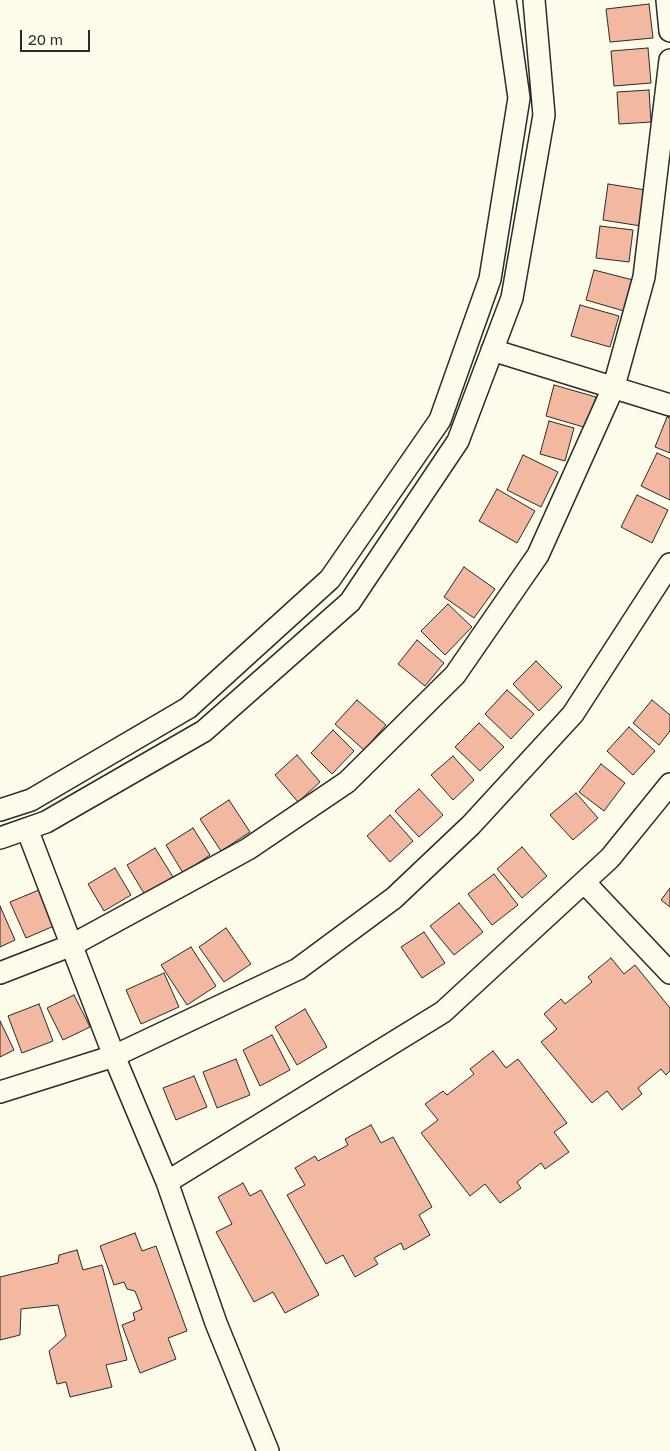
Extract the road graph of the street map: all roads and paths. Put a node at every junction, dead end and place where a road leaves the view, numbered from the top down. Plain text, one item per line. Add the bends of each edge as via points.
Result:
1 (505, 0) edge
2 (534, 0) edge
3 (667, 0) edge
4 (670, 30) edge
5 (670, 60) edge
6 (492, 350) junction
7 (614, 386) junction
8 (670, 404) edge
9 (670, 564) edge
10 (670, 784) edge
11 (0, 810) edge
12 (27, 829) junction
13 (0, 838) edge
14 (584, 882) junction
15 (72, 945) junction
16 (0, 973) edge
17 (670, 973) edge
18 (114, 1056) junction
19 (0, 1092) edge
20 (166, 1182) junction
21 (268, 1451) edge

1 - 11 street via 519,98 490,279 440,420 330,579 188,708 32,800
2 - 6 street via 544,115 512,298
3 - 4 street
5 - 7 street via 644,277
6 - 7 street
6 - 12 street via 458,441 350,602 204,731 46,822
7 - 8 street
7 - 15 street via 538,555 455,675 347,782 248,849
9 - 18 street via 573,714 471,825 394,898 298,969
10 - 14 street via 610,858
12 - 13 street
12 - 15 street
14 - 17 street
14 - 20 street via 443,1012
15 - 16 street
15 - 18 street
18 - 19 street
18 - 20 street
20 - 21 street via 216,1323

